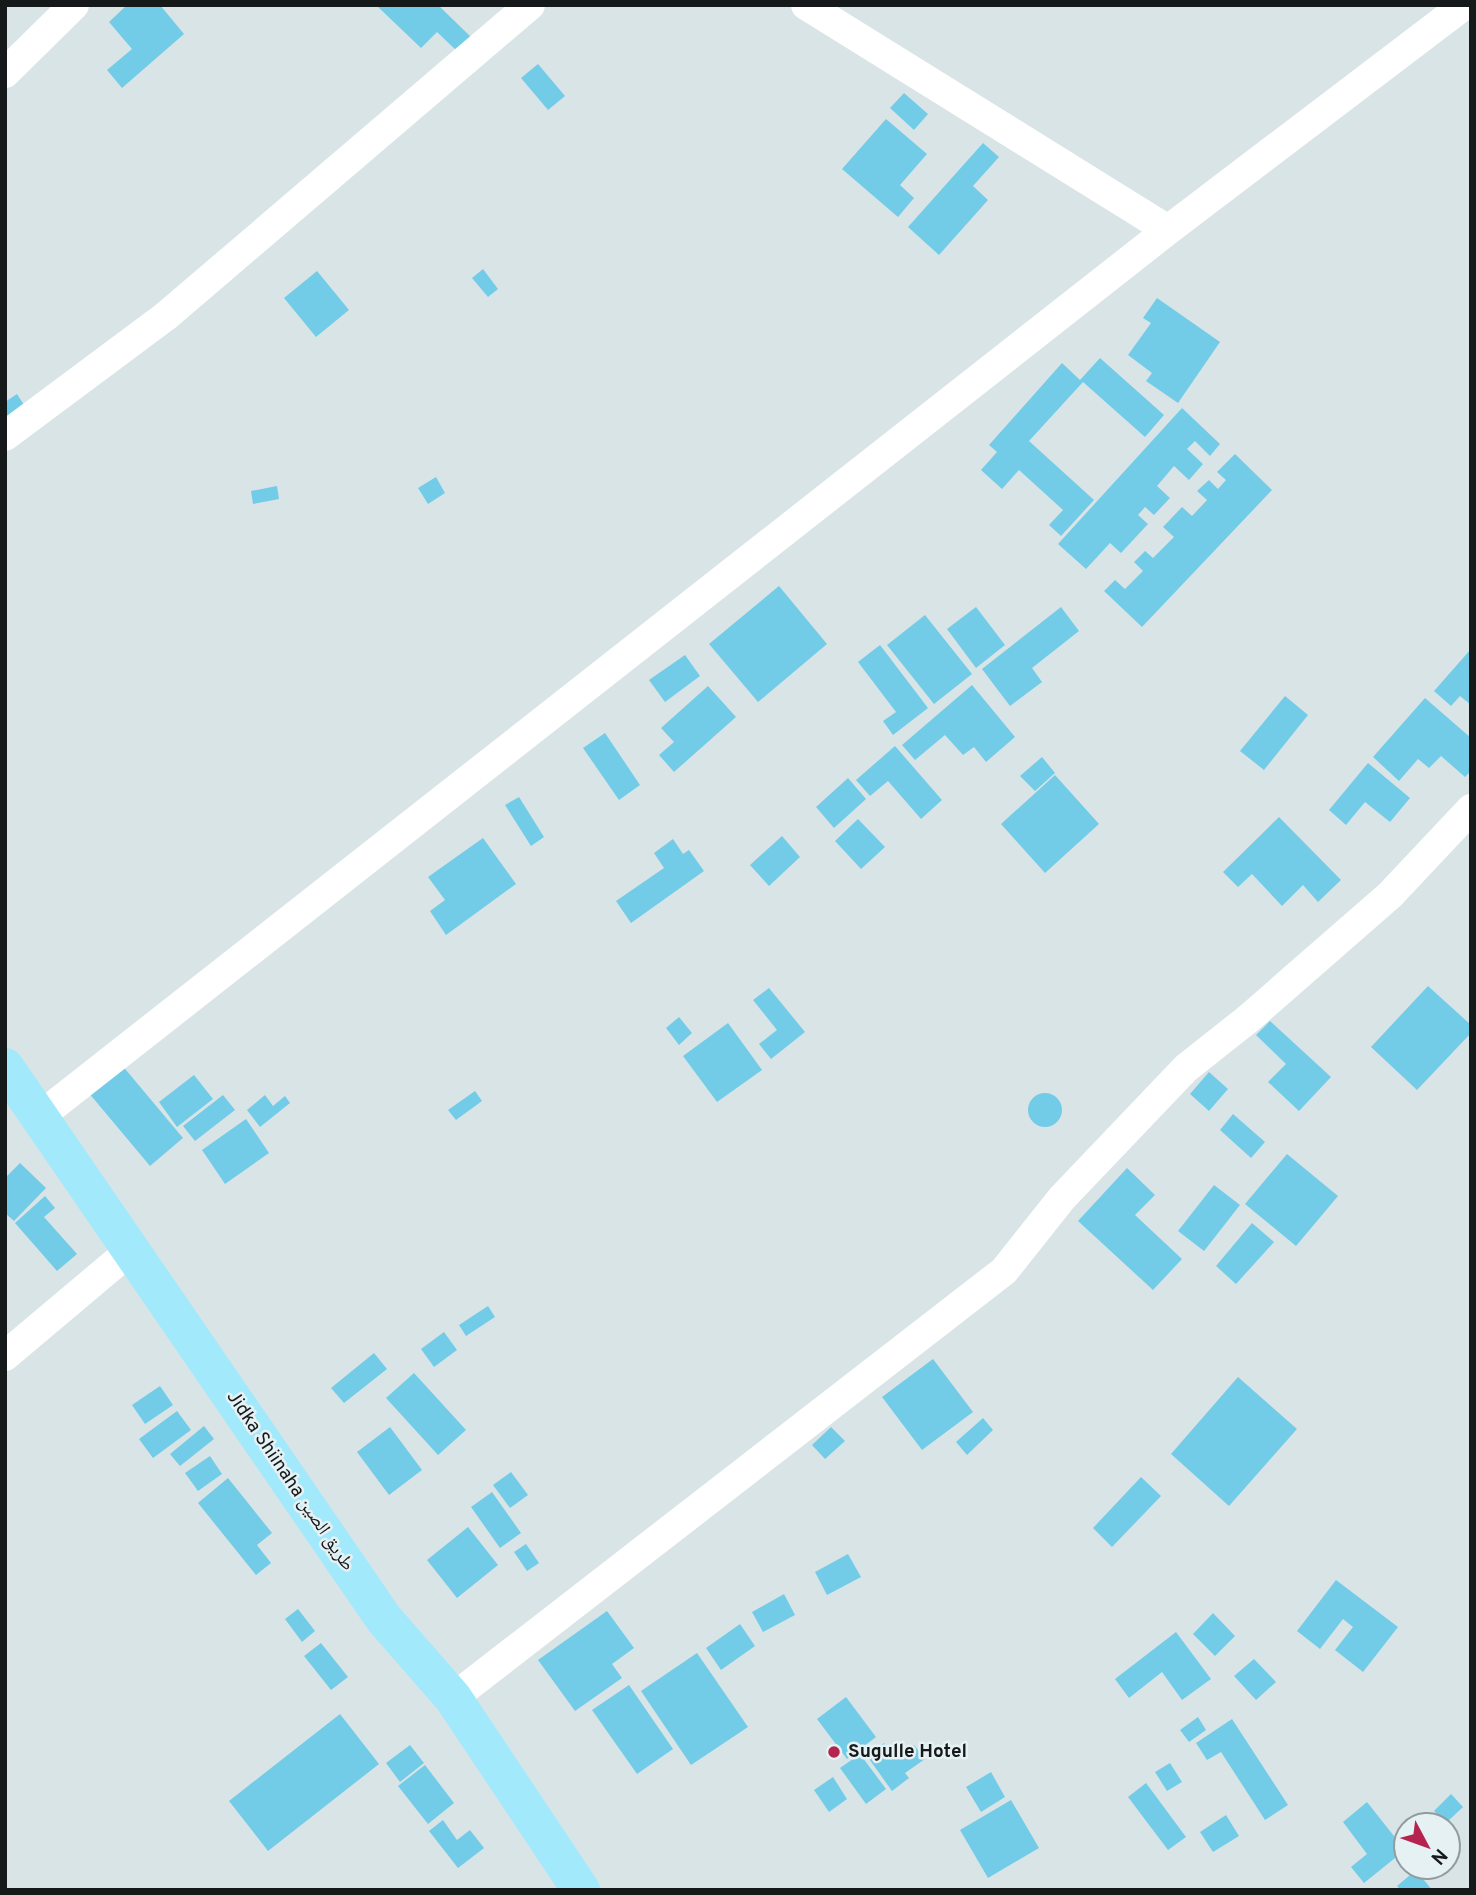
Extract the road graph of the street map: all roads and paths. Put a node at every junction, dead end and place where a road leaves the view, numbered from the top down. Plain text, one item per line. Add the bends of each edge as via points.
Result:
1 (74, 5) edge
2 (530, 5) edge
3 (806, 5) edge
4 (1464, 5) edge
5 (5, 73) edge
6 (1168, 230) junction
7 (5, 436) edge
8 (1471, 808) edge
9 (5, 1067) edge
10 (39, 1117) junction
11 (132, 1249) junction
12 (5, 1356) edge
13 (453, 1698) junction
14 (581, 1890) edge

1 - 5 street
2 - 7 street via 166,316
3 - 6 street
4 - 6 street
6 - 10 street
8 - 13 street via 1390,895 1186,1068 1062,1198 1004,1271
9 - 10 main road, Jidka Shiinaha طريق الصين
10 - 11 main road, Jidka Shiinaha طريق الصين
11 - 12 street
11 - 13 main road, Jidka Shiinaha طريق الصين via 384,1619
13 - 14 main road, Jidka Shiinaha طريق الصين

